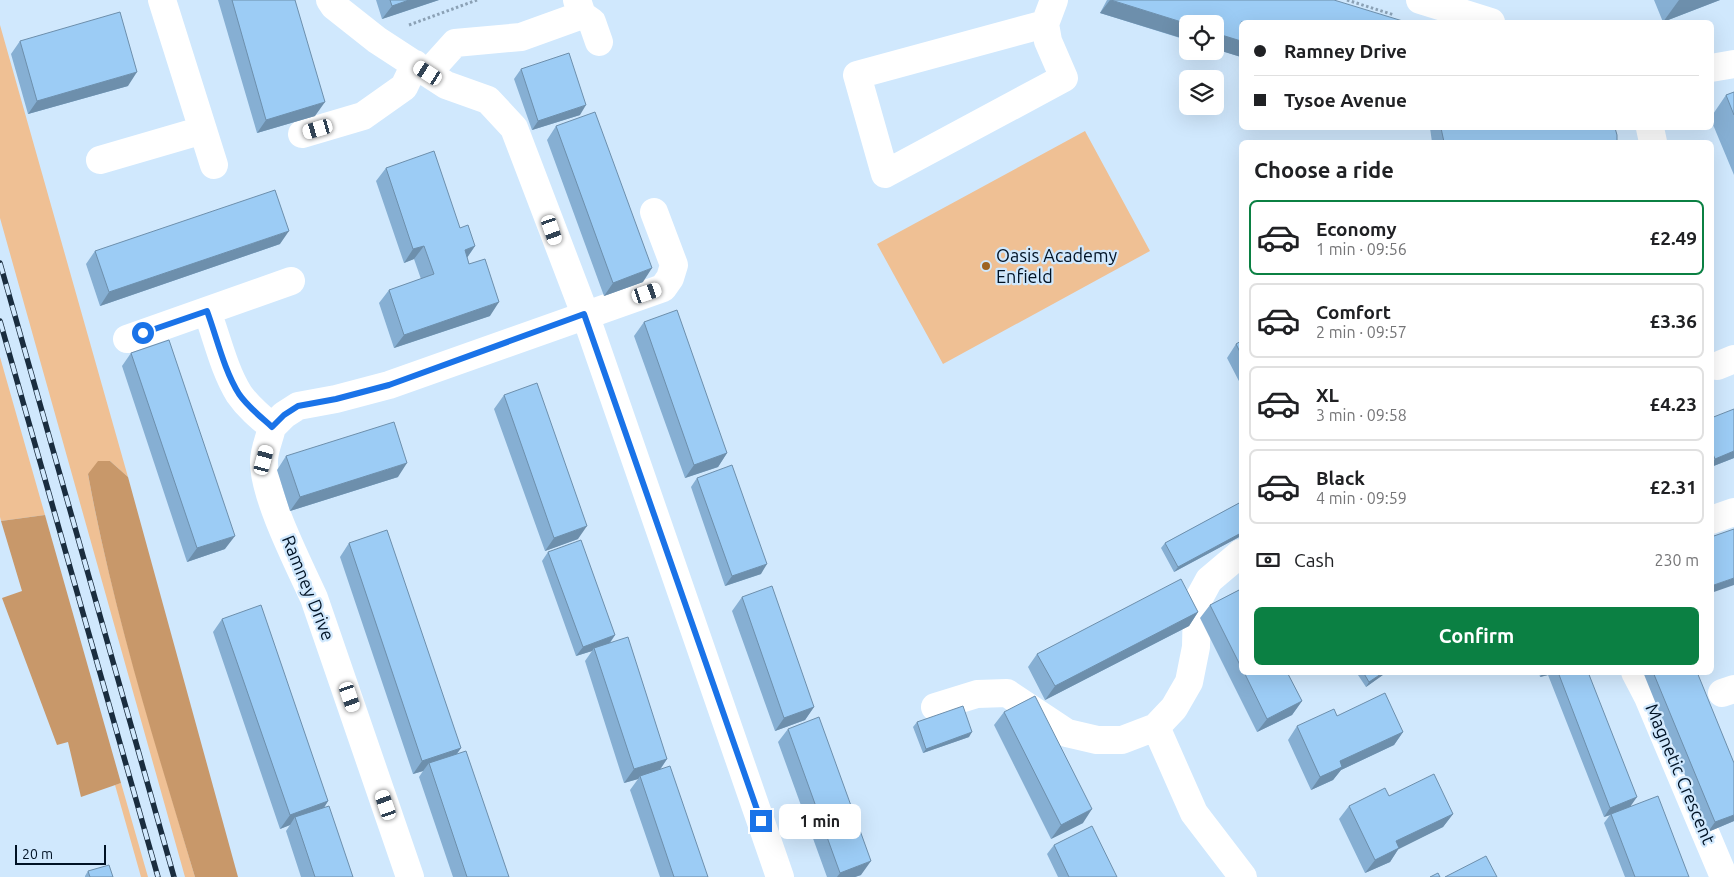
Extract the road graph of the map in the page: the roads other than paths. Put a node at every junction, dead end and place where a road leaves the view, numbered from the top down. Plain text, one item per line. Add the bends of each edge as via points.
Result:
1 (162, 0) edge
2 (330, 0) edge
3 (1420, 0) edge
4 (580, 8) edge
5 (1050, 12) edge
6 (1476, 12) edge
7 (599, 42) dead end
8 (1734, 64) edge
9 (1714, 67) edge
10 (422, 68) junction
11 (202, 130) junction
12 (302, 134) dead end
13 (100, 160) dead end
14 (214, 165) dead end
15 (654, 212) dead end
16 (291, 281) dead end
17 (207, 311) junction
18 (584, 314) junction
19 (127, 338) dead end
20 (272, 427) junction
21 (1734, 512) edge
22 (1714, 519) edge
23 (1239, 555) edge
24 (1636, 675) edge
25 (935, 707) dead end
26 (1156, 727) junction
27 (410, 877) edge
28 (780, 877) edge
29 (1243, 877) edge
30 (1724, 877) edge

1 - 11 street
2 - 10 street via 377,40
3 - 6 street
4 - 7 street via 592,22
4 - 10 street via 521,37 455,43
5 - 5 street via 1048,41 1064,78 885,174 857,75
8 - 9 street
10 - 12 street via 404,87 364,116
10 - 18 street via 446,85 488,100 514,128
11 - 13 street
11 - 14 street
15 - 18 street via 674,265 670,278 663,288
16 - 17 street
17 - 19 street
17 - 20 street via 239,395
18 - 20 street via 389,385 298,406
18 - 28 street
20 - 27 street, Ramney Drive via 264,460 268,487 314,598
21 - 22 street
23 - 26 street via 1209,580 1197,602 1196,647 1189,682 1174,708
24 - 30 street, Magnetic Crescent
25 - 26 street via 977,694 1007,693 1067,733 1082,737 1122,740
26 - 29 street via 1194,813

